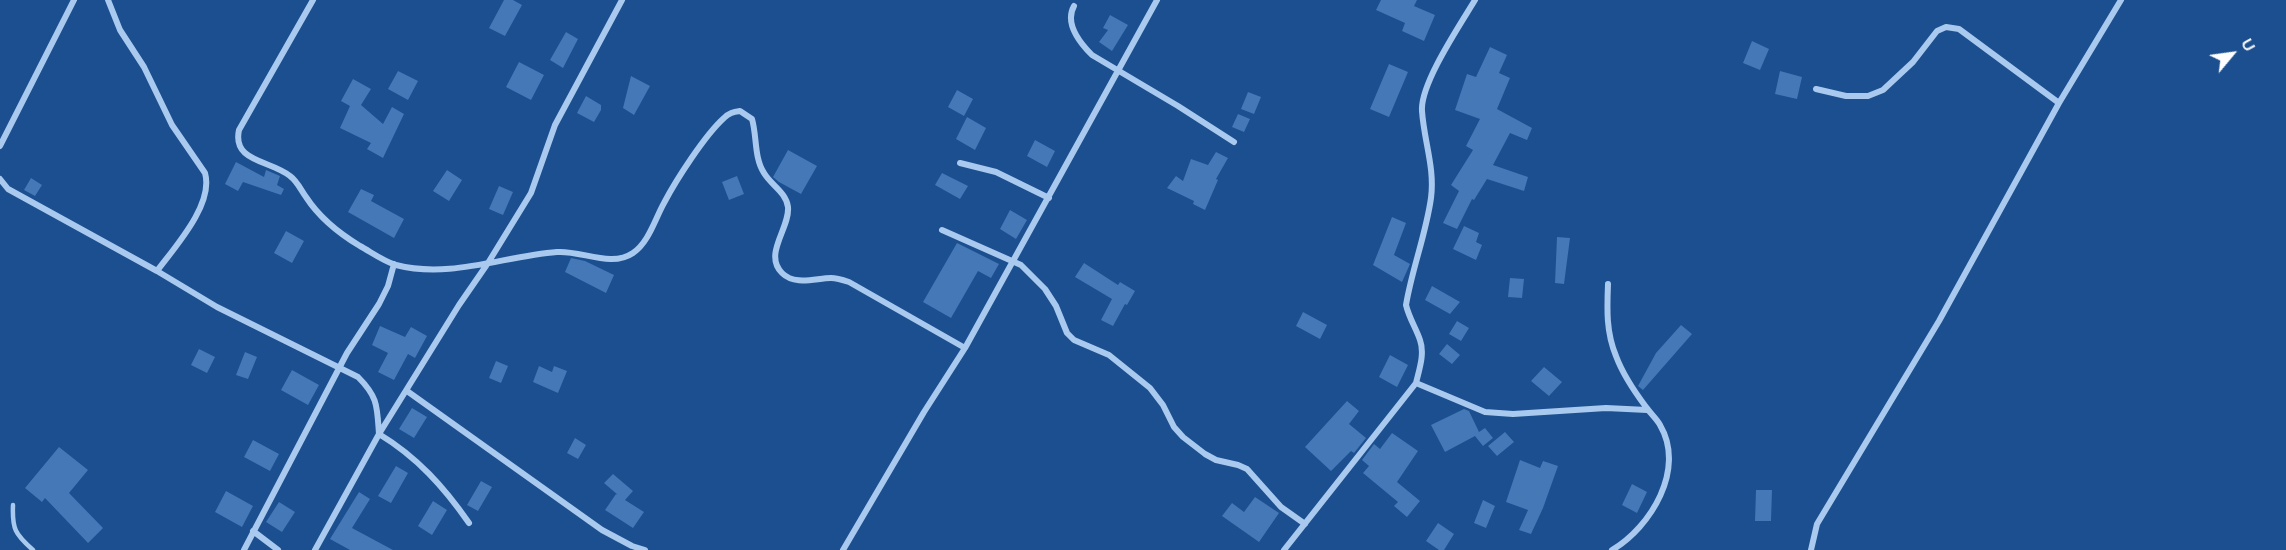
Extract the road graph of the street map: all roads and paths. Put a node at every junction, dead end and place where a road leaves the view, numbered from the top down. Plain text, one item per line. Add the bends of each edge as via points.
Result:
1 (74, 0) edge
2 (108, 0) edge
3 (313, 0) edge
4 (622, 0) edge
5 (1157, 0) edge
6 (1475, 0) edge
7 (2121, 0) edge
8 (1074, 6) dead end
9 (1119, 71) junction
10 (1816, 89) dead end
11 (2059, 103) junction
12 (1234, 142) dead end
13 (0, 146) edge
14 (960, 163) dead end
15 (0, 179) edge
16 (1048, 198) junction
17 (942, 230) dead end
18 (1014, 260) junction
19 (394, 264) junction
20 (488, 264) junction
21 (158, 271) junction
22 (1608, 284) dead end
23 (965, 348) junction
24 (340, 367) junction
25 (1416, 383) junction
26 (407, 391) junction
27 (1647, 410) junction
28 (379, 434) junction
29 (13, 505) dead end
30 (469, 523) dead end
31 (1305, 524) junction
32 (253, 531) junction
33 (33, 550) edge
34 (244, 550) edge
35 (278, 550) edge
36 (315, 550) edge
37 (645, 550) edge
38 (843, 550) edge
39 (1284, 550) edge
40 (1612, 550) edge
41 (1811, 550) edge

1 - 13 street
2 - 21 street via 172,125 208,182 205,199
3 - 19 street via 238,130 237,143 247,155 290,176 320,214 348,239
4 - 20 street via 555,125 531,193
5 - 9 street
6 - 25 street via 1431,76 1421,108 1432,180 1406,305 1422,351
7 - 11 street
8 - 9 street via 1070,23 1083,45
9 - 12 street
9 - 16 street
10 - 11 street via 1846,96 1868,96 1883,90 1913,62 1937,31 1951,27
11 - 41 street via 1938,321 1817,524
14 - 16 street via 996,172
15 - 21 street via 8,189
16 - 18 street
17 - 18 street
18 - 23 street
18 - 31 street via 1045,289 1074,340 1109,355 1150,388 1183,437 1216,460 1247,469 1281,507
19 - 20 street via 432,270
19 - 24 street via 379,304
20 - 23 street via 558,252 612,259 635,252 716,126 732,112 740,111 752,119 759,163 788,207 776,254 777,266 783,274 799,281 833,278 849,282
20 - 26 street
21 - 24 street via 243,321
22 - 27 street via 1606,321 1610,342 1624,375
23 - 38 street
24 - 28 street via 371,390 377,403
24 - 32 street
25 - 27 street via 1485,412
25 - 31 street
26 - 28 street
26 - 37 street via 602,530
27 - 40 street via 1660,424 1665,437 1669,454 1665,481 1635,533
28 - 30 street via 420,464
28 - 36 street
29 - 33 lane via 17,535
31 - 39 street
32 - 34 street
32 - 35 street

